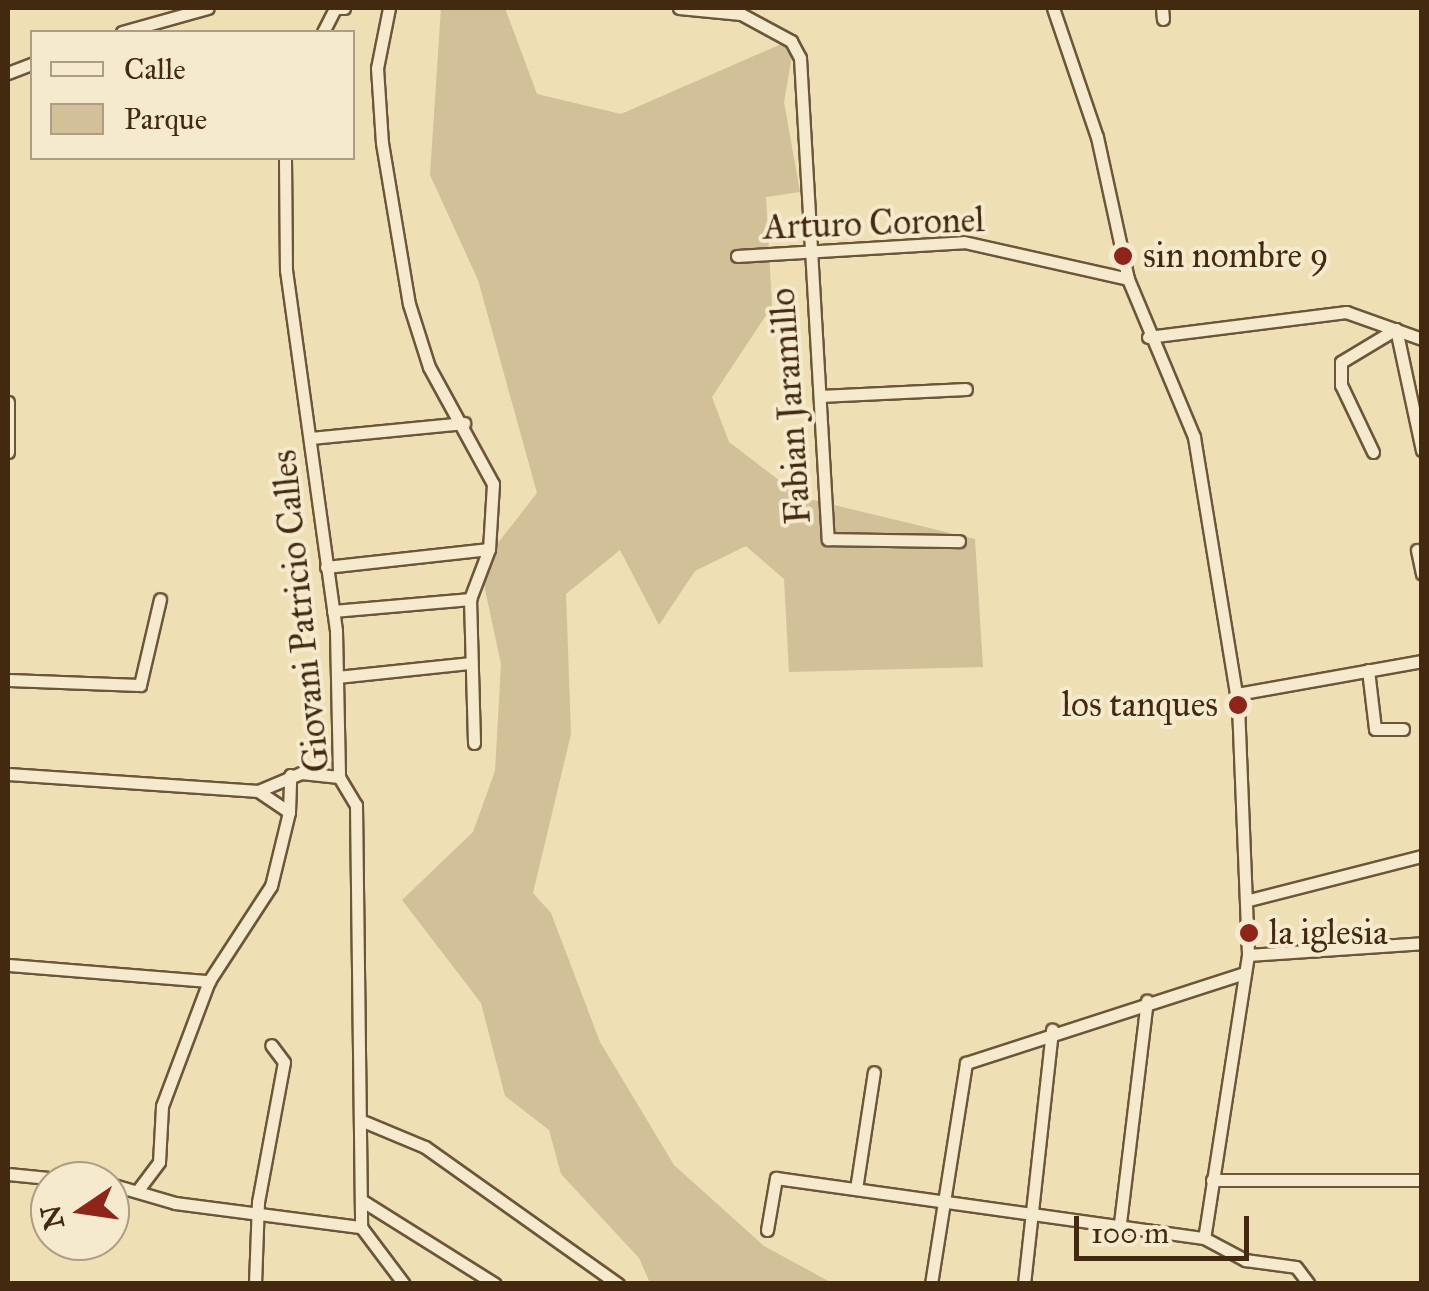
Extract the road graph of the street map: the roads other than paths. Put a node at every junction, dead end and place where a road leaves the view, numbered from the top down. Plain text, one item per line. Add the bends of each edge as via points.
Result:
1 (208, 8) edge
2 (333, 8) edge
3 (344, 8) edge
4 (388, 8) edge
5 (680, 8) edge
6 (1054, 8) edge
7 (129, 30) edge
8 (285, 160) edge
9 (737, 256) dead end
10 (808, 256) junction
11 (1128, 279) junction
12 (1396, 329) junction
13 (1148, 336) junction
14 (1422, 338) edge
15 (966, 389) dead end
16 (820, 396) junction
17 (8, 402) edge
18 (464, 423) junction
19 (311, 438) junction
20 (1422, 450) edge
21 (8, 452) edge
22 (1373, 452) dead end
23 (959, 541) dead end
24 (489, 550) junction
25 (1417, 550) dead end
26 (326, 566) junction
27 (1422, 572) edge
28 (470, 599) junction
29 (160, 600) dead end
30 (333, 611) junction
31 (1422, 661) edge
32 (471, 663) junction
33 (1368, 670) junction
34 (338, 676) junction
35 (8, 680) edge
36 (1236, 694) junction
37 (1403, 729) dead end
38 (474, 742) dead end
39 (8, 774) edge
40 (290, 775) junction
41 (340, 778) junction
42 (258, 791) junction
43 (288, 812) junction
44 (1422, 856) edge
45 (1249, 900) junction
46 (1422, 944) edge
47 (1248, 955) junction
48 (8, 965) edge
49 (1244, 973) junction
50 (208, 981) junction
51 (1147, 1001) junction
52 (1052, 1030) junction
53 (271, 1045) dead end
54 (874, 1072) dead end
55 (366, 1122) junction
56 (1212, 1180) junction
57 (1422, 1180) edge
58 (130, 1188) edge
59 (856, 1189) junction
60 (138, 1190) junction
61 (362, 1200) junction
62 (942, 1202) junction
63 (259, 1210) junction
64 (1036, 1213) junction
65 (1120, 1223) junction
66 (361, 1226) junction
67 (767, 1230) dead end
68 (1204, 1238) junction
69 (254, 1284) edge
70 (404, 1284) edge
71 (495, 1284) edge
72 (618, 1284) edge
73 (931, 1284) edge
74 (1024, 1284) edge
75 (1309, 1284) edge

1 - 7 street
2 - 3 street
4 - 18 street via 377,68 382,143 408,304 430,367
5 - 10 street, Fabian Jaramillo via 742,14 791,42 800,58
6 - 11 street via 1097,136
8 - 19 street, Giovani Patricio Calles via 286,270
9 - 10 street, Arturo Coronel
10 - 11 street, Arturo Coronel via 964,242
10 - 16 street, Fabian Jaramillo
11 - 13 street
12 - 13 street via 1346,312
12 - 14 street
12 - 20 street
12 - 22 street via 1341,362 1341,384
13 - 36 street via 1194,438
15 - 16 street
16 - 23 street, Fabian Jaramillo via 828,540
17 - 21 street
18 - 19 street
18 - 24 street via 493,484
19 - 26 street, Giovani Patricio Calles
24 - 26 street
24 - 28 street
25 - 27 street
26 - 30 street, Giovani Patricio Calles
28 - 30 street
28 - 32 street
29 - 35 street via 140,685
30 - 34 street, Giovani Patricio Calles
31 - 33 street
32 - 34 street
32 - 38 street
33 - 36 street
33 - 37 street via 1375,729
34 - 41 street, Giovani Patricio Calles
36 - 45 street
39 - 42 street
40 - 41 street
40 - 42 street
40 - 43 street
41 - 55 street, Giovani Patricio Calles via 356,804
42 - 43 street
43 - 50 street via 271,886
44 - 45 street
45 - 47 street
46 - 47 street
47 - 49 street
48 - 50 street
49 - 51 street
49 - 56 street
50 - 60 street via 162,1106 159,1162
51 - 52 street
51 - 65 street
52 - 62 street via 974,1056 962,1072
52 - 64 street
53 - 63 street via 284,1062
54 - 59 street
55 - 61 street, Giovani Patricio Calles
55 - 72 street via 425,1147
56 - 57 street
56 - 68 street
58 - 60 street
59 - 62 street
59 - 67 street via 774,1179
60 - 63 street
61 - 66 street, Giovani Patricio Calles
61 - 71 street
62 - 64 street
62 - 73 street
63 - 66 street
63 - 69 street
64 - 65 street
64 - 74 street
65 - 68 street
66 - 70 street
68 - 75 street via 1245,1260 1296,1267

